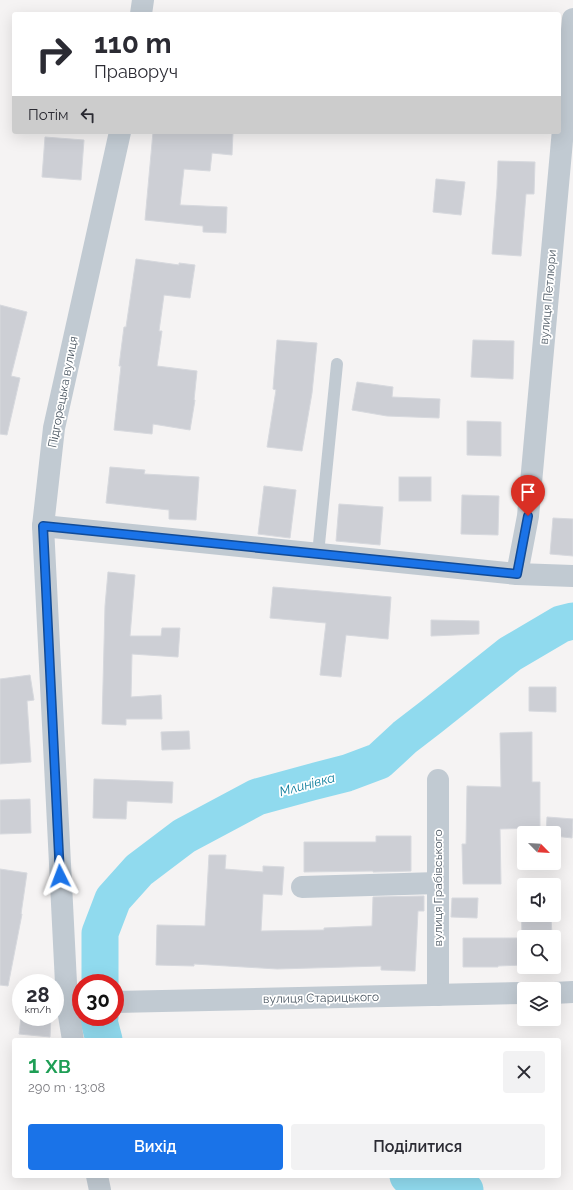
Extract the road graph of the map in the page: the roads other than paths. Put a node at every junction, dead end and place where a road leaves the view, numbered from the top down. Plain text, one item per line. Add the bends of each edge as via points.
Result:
1 (143, 0) edge
2 (141, 12) edge
3 (573, 19) edge
4 (120, 134) edge
5 (337, 364) dead end
6 (43, 526) junction
7 (318, 554) junction
8 (517, 574) junction
9 (573, 576) edge
10 (438, 780) dead end
11 (438, 883) junction
12 (302, 887) dead end
13 (72, 974) edge
14 (561, 992) edge
15 (573, 992) edge
16 (517, 993) edge
17 (438, 995) junction
18 (124, 1002) edge
19 (73, 1026) edge
20 (73, 1038) edge
21 (97, 1178) edge
22 (100, 1190) edge

1 - 2 street
3 - 8 street, вулиця Петлюри via 528,516
4 - 6 street, Підгорецька вулиця via 54,428
5 - 7 lane
6 - 7 street
6 - 13 street, Підгорецька вулиця
7 - 8 street
8 - 9 street
10 - 11 street, вулиця Грабівського
11 - 12 street
11 - 17 street, вулиця Грабівського
14 - 15 street
16 - 17 street, вулиця Старицького
17 - 18 street, вулиця Старицького
19 - 20 street, Підгорецька вулиця
21 - 22 street

